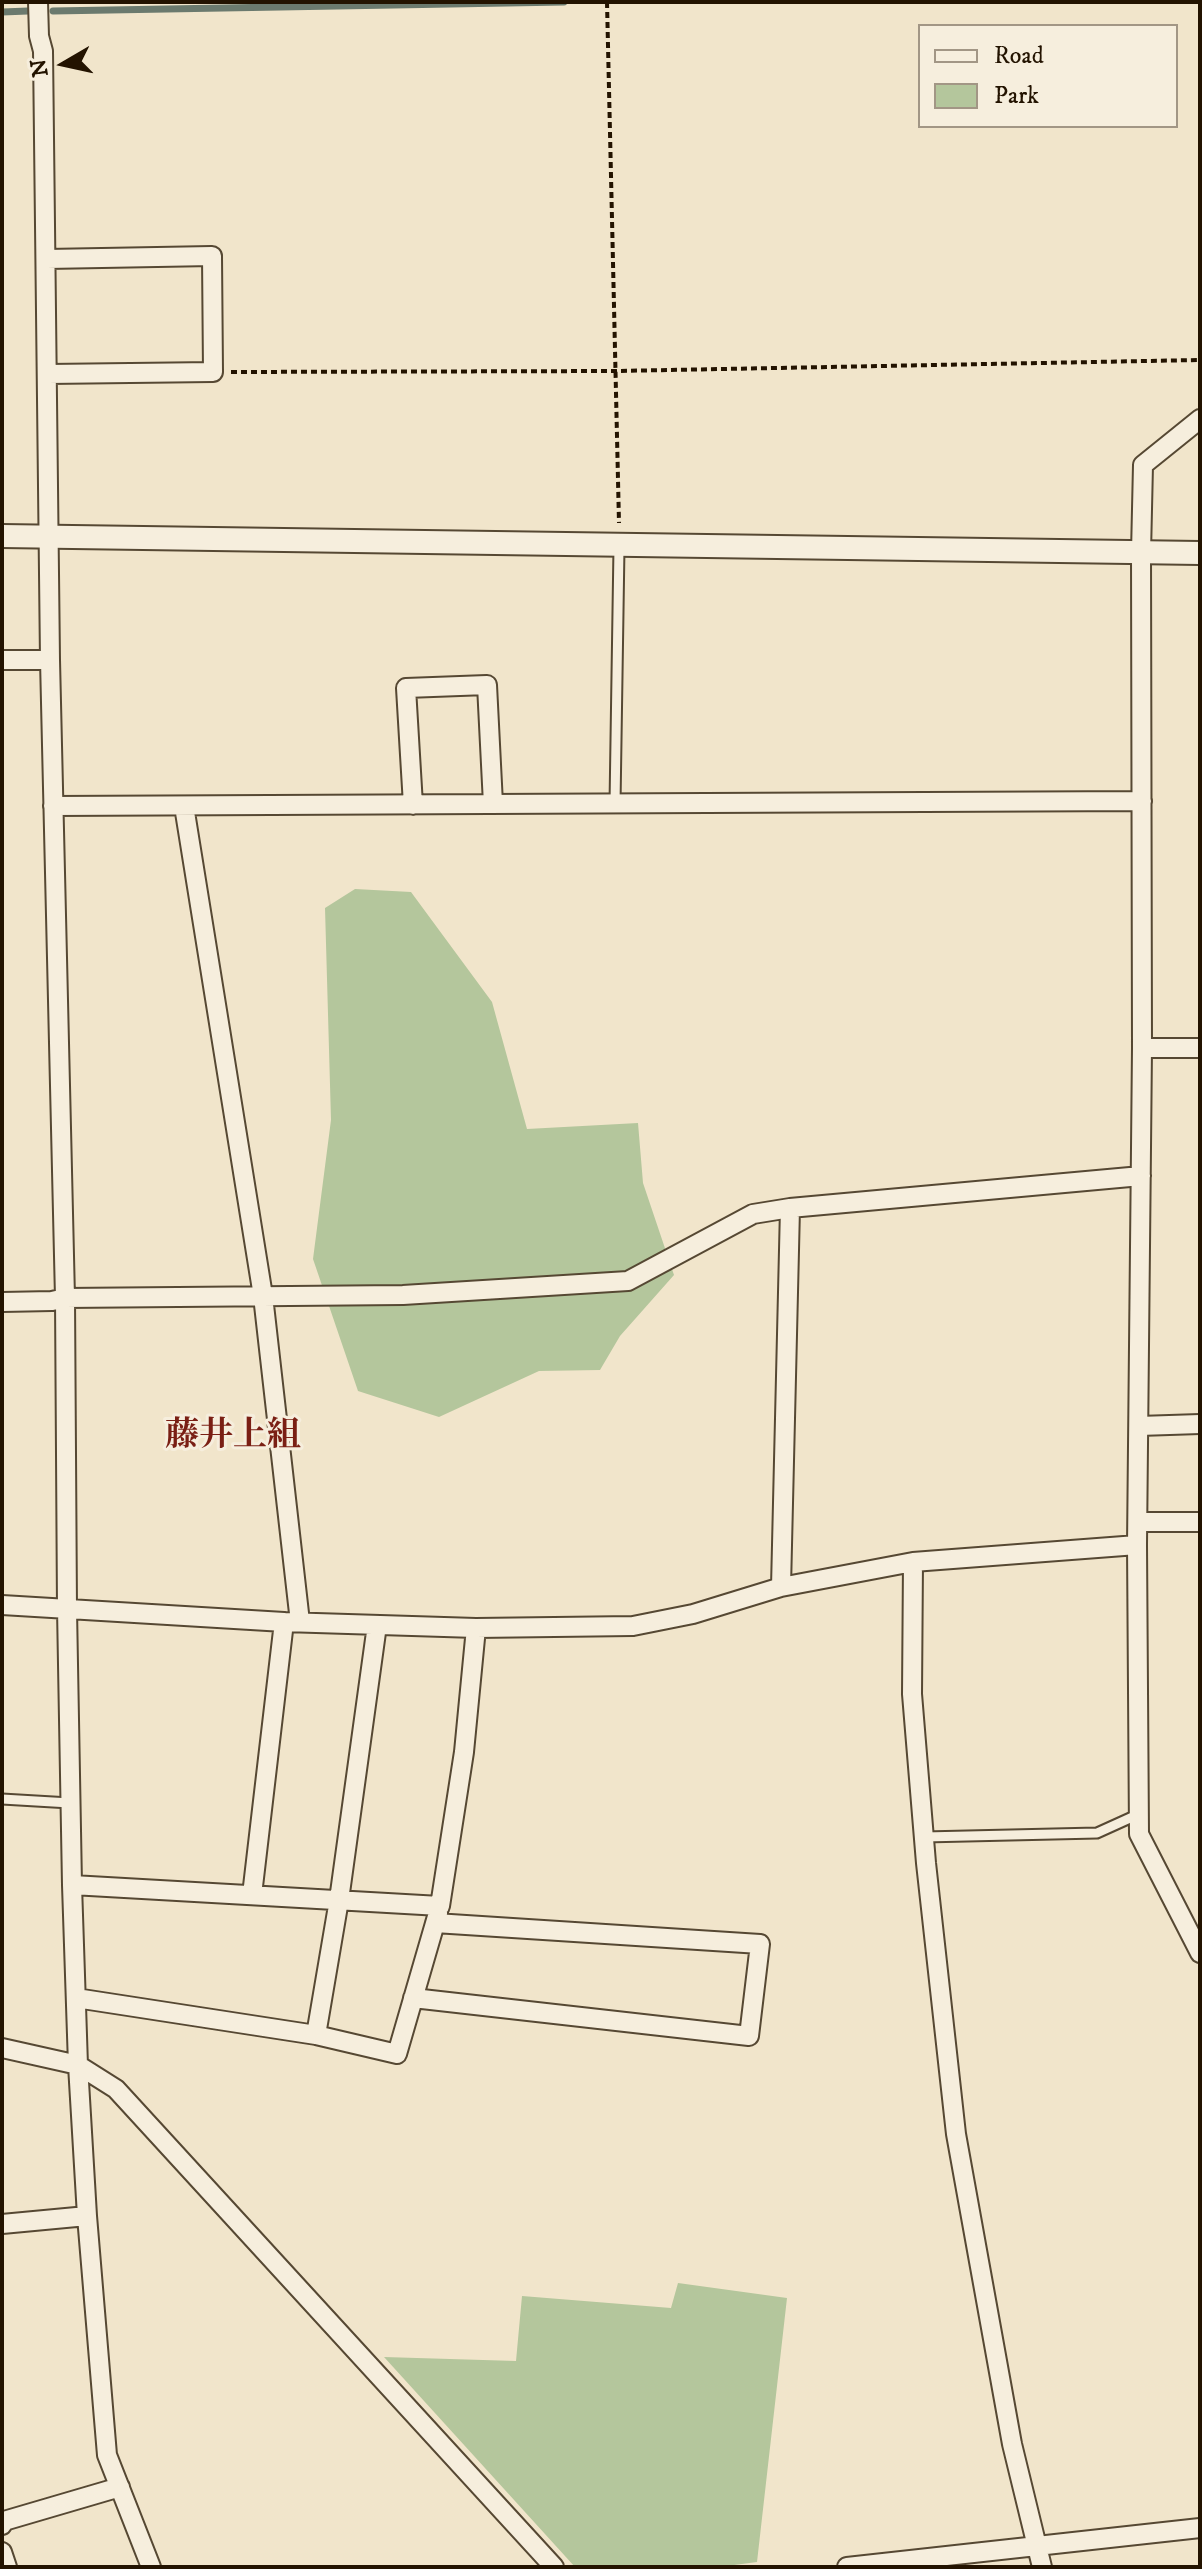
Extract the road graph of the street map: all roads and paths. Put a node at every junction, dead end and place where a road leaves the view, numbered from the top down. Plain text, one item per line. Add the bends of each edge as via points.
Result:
1 (38, 2) edge
2 (607, 2) edge
3 (47, 259) junction
4 (1200, 360) edge
5 (615, 371) junction
6 (213, 372) junction
7 (48, 374) junction
8 (1200, 419) edge
9 (2, 536) edge
10 (50, 537) junction
11 (619, 546) junction
12 (1141, 553) junction
13 (1200, 553) edge
14 (2, 660) edge
15 (50, 660) junction
16 (1142, 801) junction
17 (493, 804) junction
18 (615, 804) junction
19 (413, 805) junction
20 (53, 806) junction
21 (184, 806) junction
22 (1142, 1048) junction
23 (1200, 1048) edge
24 (1141, 1176) junction
25 (790, 1208) junction
26 (263, 1296) junction
27 (65, 1298) junction
28 (2, 1302) edge
29 (1200, 1424) edge
30 (1139, 1426) junction
31 (1138, 1522) junction
32 (1200, 1522) edge
33 (1137, 1545) junction
34 (913, 1562) junction
35 (781, 1587) junction
36 (2, 1605) edge
37 (67, 1609) junction
38 (292, 1622) junction
39 (377, 1625) junction
40 (476, 1628) junction
41 (2, 1799) edge
42 (70, 1803) junction
43 (1139, 1814) junction
44 (924, 1837) junction
45 (72, 1885) junction
46 (252, 1895) junction
47 (339, 1900) junction
48 (438, 1914) junction
49 (1200, 1953) edge
50 (76, 1998) junction
51 (413, 1998) junction
52 (316, 2035) junction
53 (2, 2048) edge
54 (78, 2065) junction
55 (87, 2216) junction
56 (2, 2224) edge
57 (120, 2487) junction
58 (2, 2525) edge
59 (1200, 2528) edge
60 (1035, 2546) junction
61 (2, 2552) edge
62 (7, 2567) edge
63 (151, 2567) edge
64 (554, 2567) edge
65 (847, 2567) edge
66 (1042, 2567) edge

1 - 3 street
2 - 5 path
3 - 6 street via 212,256
3 - 7 street
4 - 5 path
5 - 6 path
5 - 11 path
6 - 7 street
7 - 10 street
8 - 12 street via 1143,465
9 - 10 street
10 - 11 street
10 - 15 street
11 - 12 street
11 - 18 lane
12 - 13 street
12 - 16 street
14 - 15 street
15 - 20 street
16 - 18 street
16 - 22 street
17 - 18 street
17 - 19 street
17 - 19 street via 487,685 406,688
19 - 21 street
20 - 21 street
20 - 27 street
21 - 26 street
22 - 23 street
22 - 24 street
24 - 25 street
24 - 30 street
25 - 26 street via 753,1214 628,1281 403,1295
25 - 35 street
26 - 27 street
26 - 38 street
27 - 28 street
27 - 37 street
29 - 30 street
30 - 31 street
31 - 32 street
31 - 33 street
33 - 34 street
33 - 43 street
34 - 35 street
34 - 44 street via 912,1694
35 - 40 street via 633,1626
36 - 37 street
37 - 38 street
37 - 42 street
38 - 39 street
38 - 46 street
39 - 40 street
39 - 47 street
40 - 48 street via 464,1752
41 - 42 lane
42 - 45 street
43 - 44 lane via 1097,1833
43 - 49 street via 1139,1834
44 - 60 street via 956,2134
45 - 46 street
45 - 50 street
46 - 47 street
47 - 48 street
47 - 52 street
48 - 51 street
48 - 51 street via 760,1944 749,2036
50 - 52 street
50 - 54 street
51 - 52 street via 397,2054
53 - 54 street
54 - 55 street
54 - 64 street via 116,2089
55 - 56 street
55 - 57 street via 107,2455
57 - 58 street
57 - 63 street
59 - 60 street
60 - 65 street
60 - 66 street
61 - 62 street

